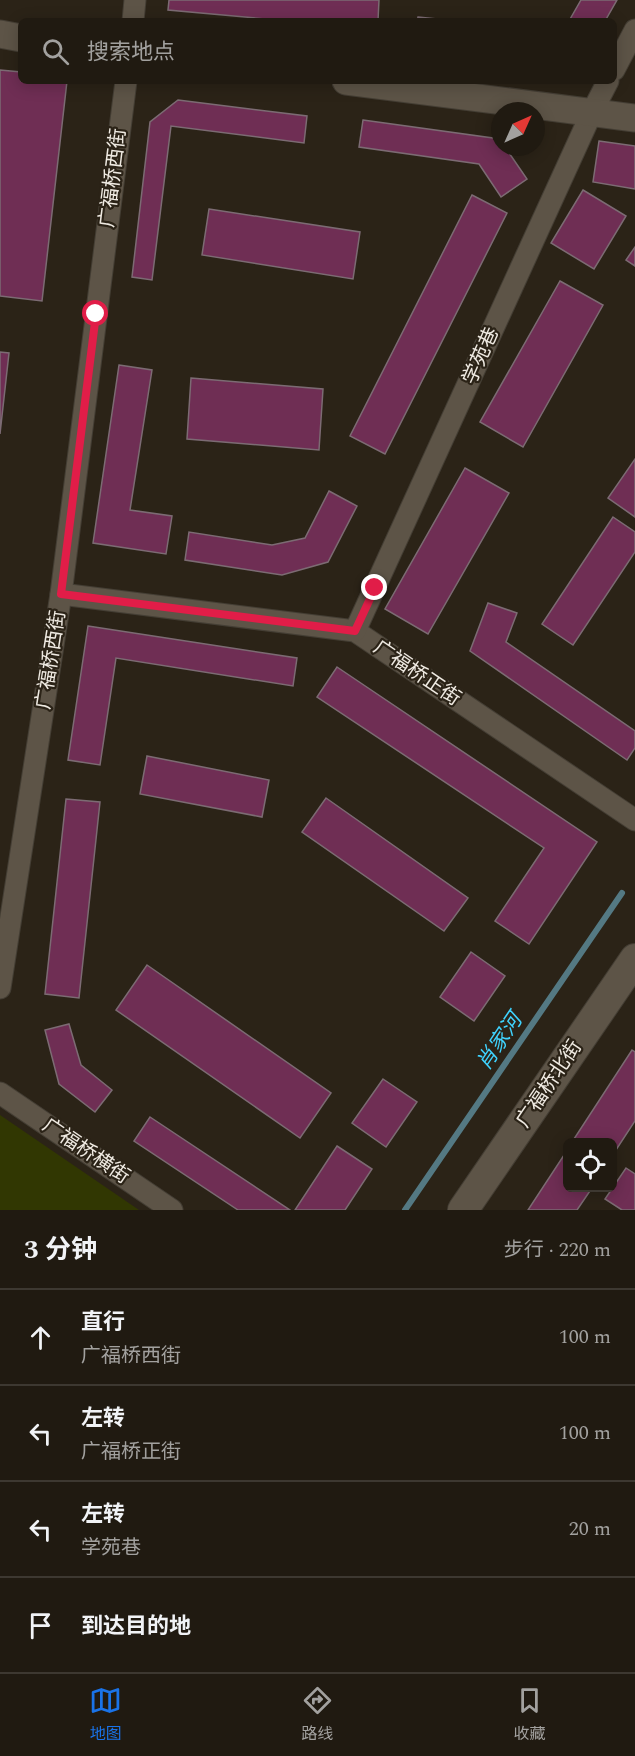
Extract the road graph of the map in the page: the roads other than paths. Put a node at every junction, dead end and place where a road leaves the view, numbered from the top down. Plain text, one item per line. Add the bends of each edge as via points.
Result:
1 (135, 0) edge
2 (133, 18) edge
3 (635, 30) edge
4 (0, 34) edge
5 (18, 37) edge
6 (617, 64) edge
7 (126, 84) edge
8 (370, 84) edge
9 (606, 84) edge
10 (592, 112) junction
11 (635, 118) edge
12 (61, 594) junction
13 (355, 631) junction
14 (635, 820) edge
15 (635, 959) edge
16 (0, 988) edge
17 (0, 1093) edge
18 (172, 1210) edge
19 (464, 1210) edge

1 - 2 street
3 - 6 street
4 - 5 street
7 - 12 street, 广福桥西街
8 - 10 street
9 - 10 street, 学苑巷
10 - 11 street
10 - 13 street, 学苑巷
12 - 13 street, 广福桥正街
12 - 16 street, 广福桥西街
13 - 14 street, 广福桥正街
15 - 19 main road, 广福桥北街
17 - 18 street, 广福桥横街

